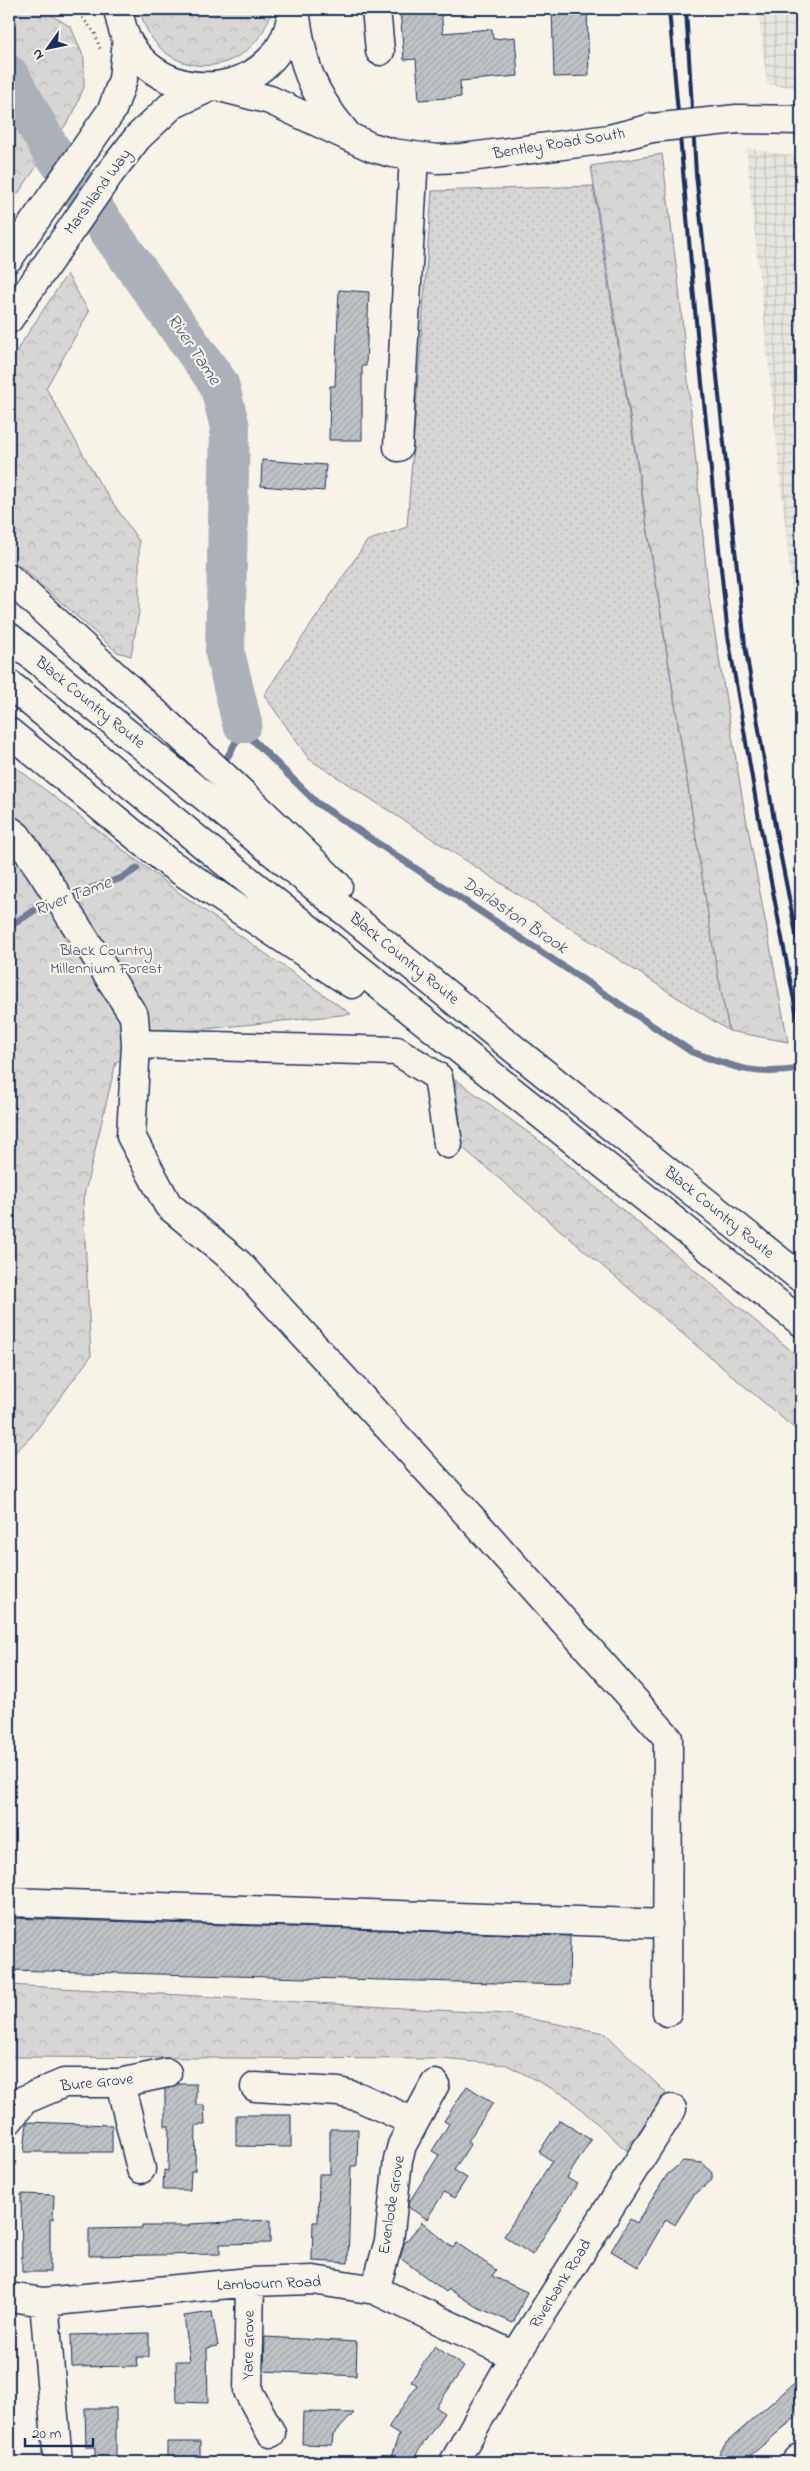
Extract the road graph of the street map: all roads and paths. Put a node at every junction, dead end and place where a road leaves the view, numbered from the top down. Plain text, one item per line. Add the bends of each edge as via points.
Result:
1 (82, 9) edge
2 (100, 9) edge
3 (293, 9) edge
4 (376, 9) edge
5 (123, 26) edge
6 (380, 51) dead end
7 (100, 52) dead end
8 (214, 87) junction
9 (801, 120) edge
10 (349, 137) junction
11 (414, 156) junction
12 (9, 258) edge
13 (9, 319) edge
14 (398, 447) dead end
15 (9, 578) edge
16 (9, 637) edge
17 (9, 684) edge
18 (9, 732) edge
19 (9, 830) edge
20 (444, 992) junction
21 (136, 1044) junction
22 (497, 1080) junction
23 (448, 1144) dead end
24 (801, 1278) edge
25 (801, 1322) edge
26 (9, 1902) edge
27 (668, 1924) junction
28 (667, 2012) dead end
29 (167, 2073) dead end
30 (120, 2083) junction
31 (435, 2084) dead end
32 (255, 2087) dead end
33 (672, 2109) dead end
34 (9, 2120) edge
35 (414, 2122) junction
36 (141, 2169) dead end
37 (250, 2282) junction
38 (375, 2290) junction
39 (9, 2297) edge
40 (44, 2302) junction
41 (515, 2356) junction
42 (271, 2433) dead end
43 (801, 2458) edge
44 (58, 2462) edge
45 (454, 2462) edge
46 (796, 2462) edge

1 - 7 path via 80,15 95,33
2 - 5 main road, Bentley Road South
3 - 8 main road, Marshland Way via 287,32 265,64 242,80
3 - 10 main road, Bentley Road South via 305,68 328,112
4 - 6 main road
5 - 8 main road, Bentley Road South via 145,64 163,77 185,86
5 - 12 main road via 123,79 104,125
8 - 10 main road, Bentley Road South via 270,100
8 - 13 main road, Marshland Way via 172,105 154,120 110,173
9 - 11 main road, Bentley Road South, bridge via 737,119 652,128 609,139 462,158
10 - 11 main road, Bentley Road South via 371,147
11 - 14 main road
15 - 20 main road via 268,816
16 - 20 main road, Black Country Route
17 - 22 main road, Black Country Route
18 - 22 main road via 168,862
19 - 21 main road via 17,836 40,869 134,1016
20 - 24 main road, Black Country Route
21 - 23 main road via 397,1051 438,1077
21 - 27 main road via 131,1136 168,1205 238,1263 668,1738
22 - 25 main road, Black Country Route
26 - 27 main road
27 - 28 main road
29 - 30 main road, Bure Grove
30 - 34 main road, Bure Grove via 64,2083 24,2100
30 - 36 main road
31 - 35 main road, Evenlode Grove
32 - 35 main road via 318,2089 359,2097
33 - 41 main road, Riverbank Road
35 - 38 main road, Evenlode Grove via 398,2160 389,2240
37 - 38 main road, Lambourn Road via 312,2280
37 - 40 main road, Lambourn Road
37 - 42 main road, Yare Grove via 248,2391
38 - 41 main road, Lambourn Road
39 - 40 main road, Lambourn Road
40 - 44 main road
41 - 45 main road, Riverbank Road
43 - 46 main road

